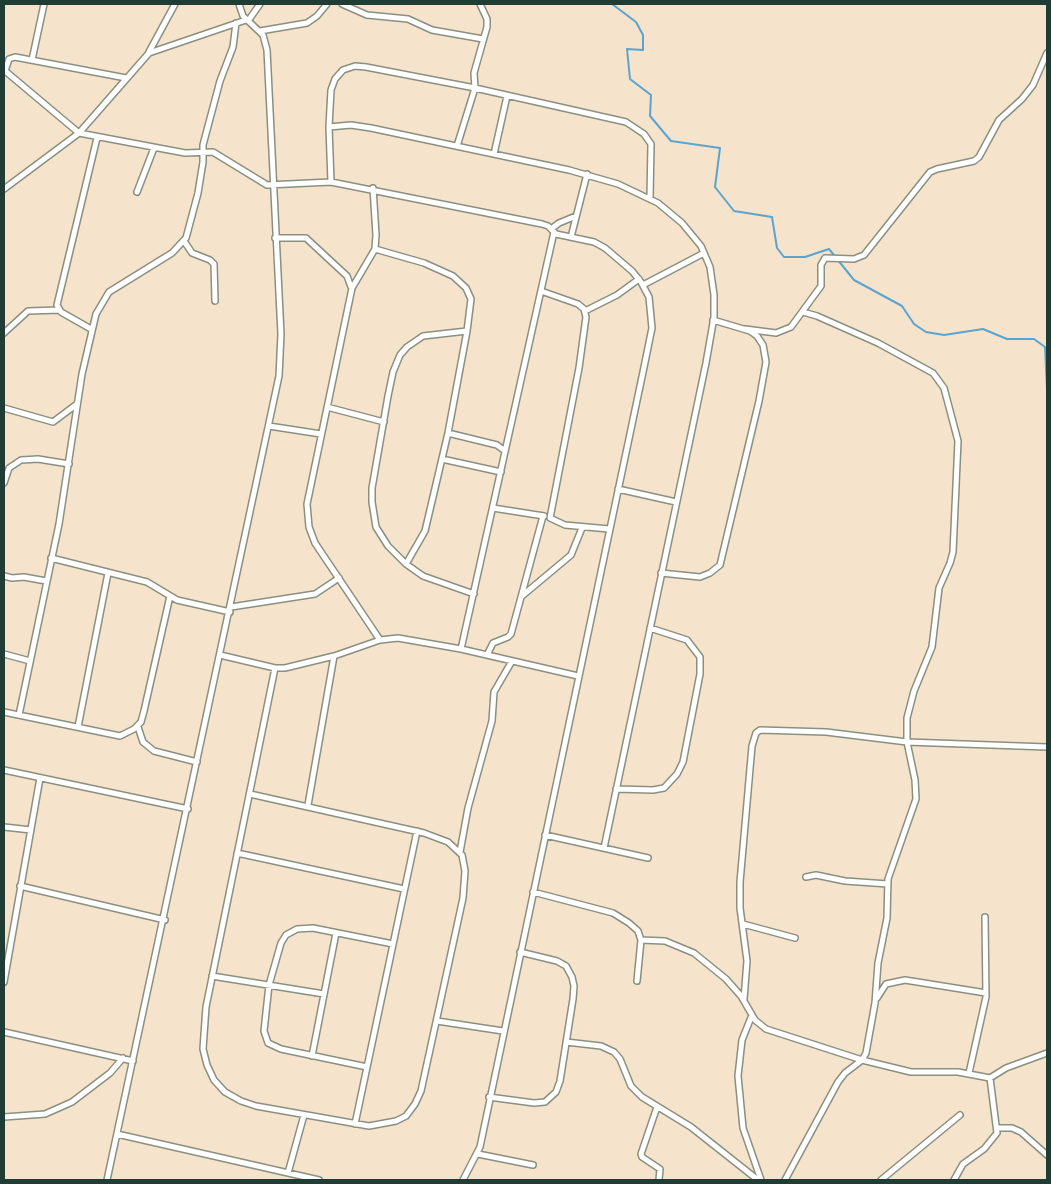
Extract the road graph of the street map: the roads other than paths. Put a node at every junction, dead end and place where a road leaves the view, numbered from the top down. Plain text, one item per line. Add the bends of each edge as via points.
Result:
1 (44, 4) edge
2 (176, 4) edge
3 (239, 4) edge
4 (260, 4) edge
5 (327, 4) edge
6 (342, 4) edge
7 (480, 4) edge
8 (247, 21) junction
9 (236, 23) junction
10 (260, 31) junction
11 (483, 39) junction
12 (1047, 52) edge
13 (149, 53) junction
14 (32, 60) junction
15 (4, 70) edge
16 (126, 78) junction
17 (475, 88) junction
18 (507, 96) junction
19 (329, 126) junction
20 (79, 133) junction
21 (96, 138) junction
22 (457, 146) junction
23 (154, 148) junction
24 (202, 153) junction
25 (494, 154) junction
26 (587, 174) junction
27 (331, 182) junction
28 (272, 186) junction
29 (372, 188) junction
30 (4, 189) edge
31 (137, 192) dead end
32 (650, 198) junction
33 (576, 216) junction
34 (552, 230) junction
35 (571, 237) junction
36 (275, 238) junction
37 (184, 241) junction
38 (374, 249) junction
39 (704, 253) junction
40 (639, 279) junction
41 (643, 285) junction
42 (352, 288) junction
43 (541, 292) junction
44 (215, 301) dead end
45 (59, 310) junction
46 (585, 311) junction
47 (803, 312) junction
48 (713, 320) junction
49 (92, 329) junction
50 (745, 329) junction
51 (467, 331) junction
52 (4, 333) edge
53 (78, 404) junction
54 (327, 407) junction
55 (4, 408) edge
56 (384, 422) junction
57 (269, 426) junction
58 (448, 433) junction
59 (321, 434) junction
60 (505, 451) junction
61 (442, 459) junction
62 (69, 464) junction
63 (501, 472) junction
64 (4, 483) edge
65 (618, 488) junction
66 (676, 502) junction
67 (493, 508) junction
68 (543, 516) junction
69 (550, 518) junction
70 (582, 528) junction
71 (609, 529) junction
72 (51, 558) junction
73 (406, 564) junction
74 (108, 573) junction
75 (661, 573) junction
76 (4, 576) edge
77 (339, 578) junction
78 (46, 581) junction
79 (474, 594) junction
80 (170, 596) junction
81 (522, 596) junction
82 (230, 610) junction
83 (650, 628) junction
84 (380, 640) junction
85 (461, 649) junction
86 (4, 654) edge
87 (220, 655) junction
88 (487, 655) junction
89 (334, 656) junction
90 (30, 661) junction
91 (512, 661) junction
92 (275, 668) junction
93 (578, 676) junction
94 (4, 712) edge
95 (19, 715) junction
96 (138, 726) junction
97 (78, 727) junction
98 (907, 742) junction
99 (1047, 747) edge
100 (197, 762) junction
101 (4, 770) edge
102 (40, 778) junction
103 (616, 789) junction
104 (250, 794) junction
105 (308, 805) junction
106 (188, 809) junction
107 (4, 827) edge
108 (30, 830) junction
109 (417, 831) junction
110 (545, 835) junction
111 (604, 848) junction
112 (459, 852) junction
113 (237, 853) junction
114 (648, 858) dead end
115 (806, 877) dead end
116 (888, 884) junction
117 (20, 886) junction
118 (404, 889) junction
119 (533, 892) junction
120 (985, 917) dead end
121 (164, 920) junction
122 (743, 924) junction
123 (336, 933) junction
124 (795, 938) dead end
125 (641, 940) junction
126 (393, 944) junction
127 (520, 952) junction
128 (6, 953) edge
129 (212, 976) junction
130 (637, 980) dead end
131 (4, 982) edge
132 (269, 985) junction
133 (986, 993) junction
134 (324, 994) junction
135 (744, 1000) junction
136 (875, 1003) junction
137 (752, 1015) junction
138 (437, 1020) junction
139 (503, 1030) junction
140 (4, 1032) edge
141 (566, 1042) junction
142 (1047, 1053) edge
143 (312, 1056) junction
144 (123, 1058) junction
145 (862, 1060) junction
146 (133, 1061) junction
147 (367, 1067) junction
148 (969, 1074) junction
149 (990, 1078) junction
150 (489, 1097) junction
151 (657, 1107) junction
152 (304, 1115) junction
153 (960, 1116) dead end
154 (4, 1117) edge
155 (355, 1124) junction
156 (998, 1128) junction
157 (116, 1134) junction
158 (478, 1154) junction
159 (1047, 1155) edge
160 (533, 1165) dead end
161 (288, 1173) junction
162 (107, 1180) edge
163 (319, 1180) edge
164 (463, 1180) edge
165 (660, 1180) edge
166 (759, 1180) edge
167 (785, 1180) edge
168 (881, 1180) edge
169 (954, 1180) edge

1 - 14 street
2 - 13 street
3 - 8 street via 240,12
4 - 8 street
5 - 10 street via 307,23
6 - 11 street via 367,15 408,19 432,30
7 - 11 street via 487,19
8 - 9 street
8 - 10 street
9 - 13 street
9 - 24 street via 233,47 220,81
10 - 28 street via 267,50
11 - 17 street via 473,78
12 - 47 street via 1033,85 1022,100 999,120 979,157 930,172 864,255 854,259 825,258 821,265 821,286
13 - 16 street
14 - 15 street via 11,58
14 - 16 street
15 - 20 street
16 - 20 street
17 - 18 street
17 - 19 street via 366,67 349,68 339,74 334,83
17 - 22 street
18 - 25 street
18 - 32 street via 614,119 638,130 653,148
19 - 22 street via 360,126
19 - 27 street
20 - 21 street
20 - 30 street
21 - 23 street
21 - 45 street via 58,302
22 - 25 street
23 - 24 street
23 - 31 street
24 - 28 street via 217,153 262,184
24 - 37 street via 198,193
25 - 26 street
26 - 32 street
26 - 33 street
27 - 28 street
27 - 29 street
28 - 36 street
29 - 34 street via 542,224
29 - 38 street
32 - 39 street via 690,230
33 - 34 street via 559,222
33 - 35 street
34 - 35 street
34 - 43 street
35 - 40 street via 599,244 621,259
36 - 42 street via 306,238 347,276
36 - 57 street via 281,357
37 - 44 street via 192,253 212,261
37 - 49 street via 172,253 109,292 98,306
38 - 42 street
38 - 51 street via 438,269 463,284 470,300
39 - 41 street
39 - 48 street via 713,280
40 - 41 street
40 - 46 street via 610,300
41 - 65 street via 651,306 651,333
42 - 54 street
43 - 46 street via 574,302
43 - 60 street
45 - 49 street
45 - 52 street via 28,311
46 - 69 street via 579,368
47 - 50 street via 791,327 776,333
47 - 98 street via 878,343 933,373 944,388 956,430 959,457 953,552 939,588 932,647 909,709
48 - 50 street
48 - 66 street
49 - 53 street
50 - 75 street via 760,340 766,362 723,559 715,570 700,577
51 - 56 street via 423,336 403,351 393,372
51 - 58 street
53 - 55 street via 53,422
53 - 62 street
54 - 56 street
54 - 59 street
56 - 73 street via 372,488 373,515 376,527 388,546
57 - 59 street
57 - 82 street
58 - 60 street via 491,443
58 - 61 street
59 - 77 street via 308,495 308,518 315,543
60 - 63 street
61 - 63 street
61 - 73 street via 425,531
62 - 64 street via 21,460 9,468
62 - 72 street
63 - 67 street
65 - 66 street
65 - 71 street
66 - 75 street
67 - 68 street
67 - 79 street
68 - 69 street
68 - 81 street
69 - 70 street
70 - 71 street
70 - 81 street via 572,555
71 - 93 street
72 - 74 street
72 - 78 street
73 - 79 street via 424,576
74 - 80 street via 153,584
74 - 97 street
75 - 83 street
76 - 78 street
77 - 82 street via 315,594
77 - 84 street
78 - 90 street
79 - 85 street
80 - 82 street
80 - 96 street
81 - 88 street via 510,636 493,643
82 - 87 street
83 - 103 street
83 - 103 street via 687,640 700,657 700,674 683,762 678,774 664,788
84 - 85 street via 411,639
84 - 89 street
85 - 88 street
86 - 90 street
87 - 92 street
87 - 100 street
88 - 91 street
89 - 92 street
89 - 105 street
90 - 95 street
91 - 93 street
91 - 112 street via 494,692 492,721
92 - 104 street
93 - 110 street
94 - 95 street
95 - 97 street
96 - 97 street via 120,736
96 - 100 street via 143,742 157,753
98 - 99 street
98 - 116 street via 916,799 893,860
98 - 122 street via 826,732 760,730 756,733 752,746 740,882
100 - 106 street
101 - 102 street
102 - 106 street
102 - 108 street
103 - 111 street
104 - 105 street
104 - 113 street
105 - 109 street
106 - 121 street
107 - 108 street
108 - 117 street
109 - 112 street via 448,842
109 - 118 street
110 - 111 street
110 - 119 street
111 - 114 street
112 - 138 street via 464,862 465,888
113 - 118 street
113 - 129 street
115 - 116 street via 816,875
116 - 136 street via 888,918 878,963
117 - 121 street
117 - 128 street
118 - 126 street
119 - 125 street via 613,913 629,922
119 - 127 street
120 - 133 street
121 - 146 street
122 - 124 street
122 - 135 street via 747,961
123 - 126 street
123 - 132 street via 308,928 289,933 277,952
123 - 134 street
125 - 130 street
125 - 135 street via 665,941 694,953
126 - 147 street
127 - 139 street
127 - 141 street via 557,961 566,966 572,977 573,998
128 - 131 street
129 - 132 street
129 - 152 street via 202,1041 214,1080 225,1092 241,1101
132 - 134 street
132 - 143 street via 264,1015 266,1040 273,1047
133 - 136 street via 905,980 894,981 880,990
133 - 148 street
134 - 143 street
135 - 137 street
136 - 145 street via 870,1040
137 - 145 street via 770,1032
137 - 166 street via 742,1040 738,1076 744,1128
138 - 139 street
138 - 155 street via 421,1091 406,1116 396,1122 376,1126
139 - 150 street
140 - 144 street
141 - 150 street via 560,1081 551,1098 534,1103
141 - 151 street via 601,1046 614,1052 631,1086
142 - 149 street via 1006,1068
143 - 147 street
144 - 146 street
144 - 154 street via 110,1073 65,1106 45,1114
145 - 148 street via 911,1072
145 - 167 street via 838,1082
146 - 157 street
147 - 155 street
148 - 149 street
149 - 156 street
150 - 158 street
151 - 165 street via 641,1154 660,1169
151 - 166 street via 691,1127
152 - 155 street
152 - 161 street
153 - 168 street
156 - 159 street via 1021,1132
156 - 169 street via 993,1140 963,1164
157 - 161 street
157 - 162 street
158 - 160 street
158 - 164 street
161 - 163 street

